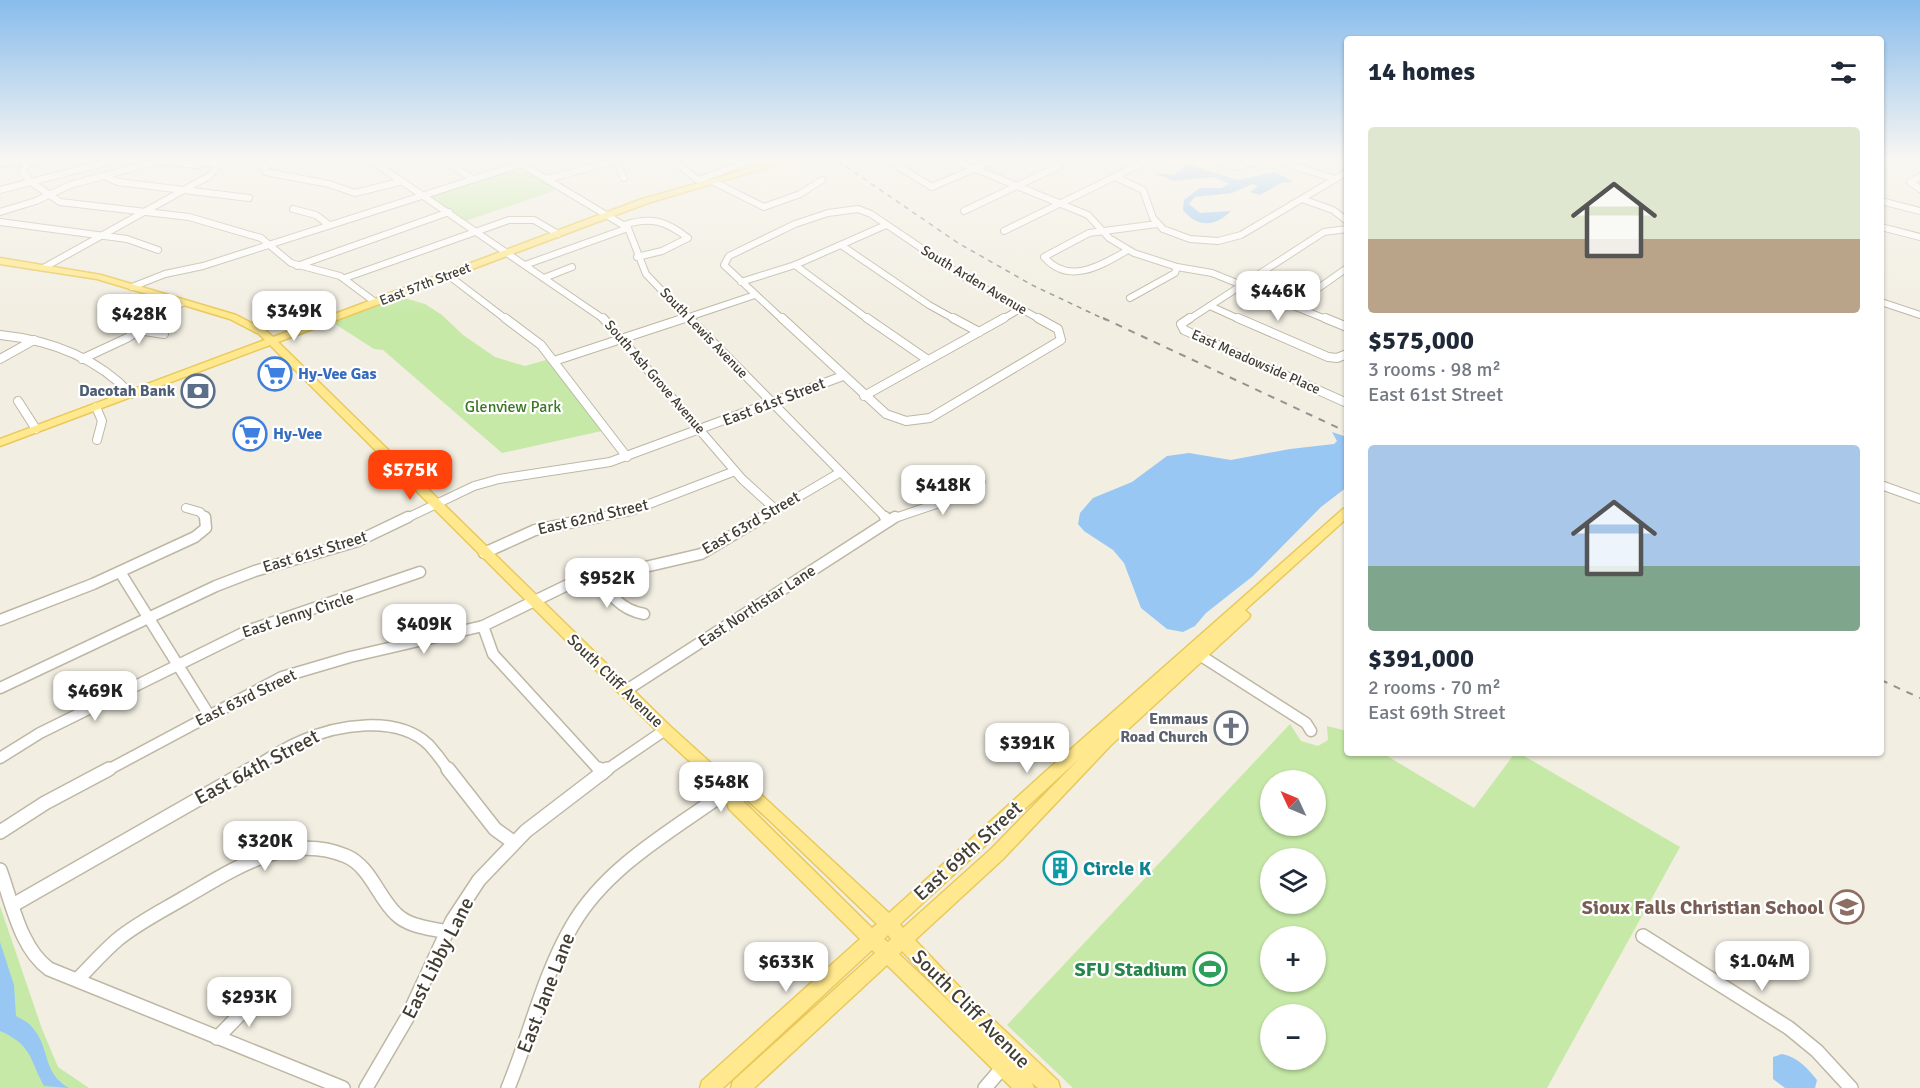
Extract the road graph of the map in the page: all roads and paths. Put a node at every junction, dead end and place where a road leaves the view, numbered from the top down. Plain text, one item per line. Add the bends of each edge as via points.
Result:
1 (145, 212) joint
2 (304, 212) edge
3 (370, 212) edge
4 (449, 212) joint
5 (601, 212) edge
6 (615, 212) edge
7 (831, 212) edge
8 (865, 212) edge
9 (1043, 212) edge
10 (1083, 212) edge
11 (1152, 212) edge
12 (1280, 212) edge
13 (606, 215) junction
14 (0, 222) edge
15 (1157, 224) junction
16 (329, 225) junction
17 (886, 225) junction
18 (626, 226) junction
19 (1884, 228) edge
20 (1344, 229) edge
21 (1102, 230) junction
22 (476, 231) junction
23 (1004, 231) dead end
24 (558, 234) junction
25 (103, 236) junction
26 (1920, 237) edge
27 (269, 245) junction
28 (841, 245) junction
29 (158, 250) dead end
30 (1128, 250) junction
31 (506, 253) junction
32 (637, 257) junction
33 (0, 261) edge
34 (525, 265) junction
35 (795, 265) junction
36 (297, 266) junction
37 (45, 267) junction
38 (572, 267) dead end
39 (1177, 267) junction
40 (1344, 270) edge
41 (448, 275) junction
42 (345, 278) junction
43 (544, 278) junction
44 (741, 282) junction
45 (1242, 285) junction
46 (132, 287) junction
47 (755, 295) junction
48 (1130, 298) dead end
49 (182, 303) junction
50 (375, 303) junction
51 (1884, 304) edge
52 (1210, 306) junction
53 (1293, 306) junction
54 (1020, 309) junction
55 (1920, 315) edge
56 (687, 316) junction
57 (1344, 326) edge
58 (138, 330) junction
59 (979, 332) junction
60 (164, 334) dead end
61 (0, 335) edge
62 (622, 338) junction
63 (34, 339) junction
64 (273, 341) junction
65 (1344, 355) edge
66 (82, 358) junction
67 (0, 359) edge
68 (928, 360) junction
69 (554, 361) junction
70 (843, 376) junction
71 (130, 394) junction
72 (864, 396) junction
73 (18, 401) dead end
74 (1344, 402) edge
75 (771, 403) junction
76 (96, 407) junction
77 (36, 429) junction
78 (701, 429) junction
79 (97, 440) dead end
80 (0, 443) edge
81 (627, 457) junction
82 (735, 471) junction
83 (839, 473) junction
84 (981, 482) dead end
85 (1884, 486) edge
86 (1920, 500) edge
87 (437, 502) junction
88 (186, 508) dead end
89 (775, 509) junction
90 (1344, 515) edge
91 (889, 521) junction
92 (484, 553) junction
93 (120, 572) junction
94 (420, 572) dead end
95 (600, 572) junction
96 (533, 601) junction
97 (644, 615) dead end
98 (149, 618) junction
99 (0, 620) edge
100 (483, 626) junction
101 (1195, 652) junction
102 (178, 664) junction
103 (0, 688) edge
104 (625, 691) junction
105 (209, 715) junction
106 (664, 730) junction
107 (1311, 731) dead end
108 (0, 758) edge
109 (602, 773) junction
110 (730, 789) junction
111 (0, 832) edge
112 (513, 842) junction
113 (0, 870) edge
114 (13, 905) junction
115 (887, 925) junction
116 (447, 932) junction
117 (1643, 936) dead end
118 (872, 938) junction
119 (902, 941) junction
120 (888, 954) junction
121 (78, 979) junction
122 (258, 996) dead end
123 (217, 1038) junction
124 (1003, 1067) junction
125 (343, 1088) edge
126 (366, 1088) edge
127 (508, 1088) edge
128 (708, 1088) edge
129 (740, 1088) edge
130 (985, 1088) edge
131 (1025, 1088) edge
132 (1051, 1088) edge
133 (1851, 1088) edge

1 - 25 street
1 - 27 street via 189,217 247,233
2 - 16 street
3 - 16 street
4 - 22 street, South Ash Grove Avenue
4 - 36 street
5 - 13 street
6 - 13 main road, East 57th Street
7 - 44 street, South Arden Avenue via 729,256 724,265
8 - 17 street, South Arden Avenue
9 - 23 street
10 - 21 street
11 - 15 street
12 - 15 street via 1241,235 1224,240 1184,238
13 - 18 street
13 - 24 main road, East 57th Street
14 - 25 street
15 - 21 street
16 - 27 street
17 - 28 street
17 - 54 street, South Arden Avenue via 932,258
18 - 32 street, South Lewis Avenue via 635,240
18 - 32 street via 652,218 688,238 662,251
18 - 34 street
19 - 26 street
20 - 45 street, East Meadowside Place via 1324,232
21 - 30 street
21 - 30 street via 1079,237 1047,254 1045,259 1069,272 1081,273
22 - 24 street via 522,218 534,220
22 - 31 street, South Ash Grove Avenue
22 - 42 street
24 - 31 main road, East 57th Street
25 - 29 street via 127,239
25 - 37 street
27 - 36 street
27 - 46 street
28 - 35 street
28 - 59 street via 929,305
30 - 39 street
31 - 34 street, South Ash Grove Avenue
31 - 41 main road, East 57th Street
32 - 56 street, South Lewis Avenue via 646,274
33 - 37 main road, South Cliff Avenue
34 - 43 street, South Ash Grove Avenue
35 - 44 street
35 - 68 street via 884,333
36 - 42 street
37 - 46 main road, South Cliff Avenue
38 - 43 street
39 - 45 street via 1212,273
39 - 48 street via 1175,273
40 - 53 street
41 - 50 main road, East 57th Street
41 - 69 street via 536,340
42 - 50 street
43 - 62 street, South Ash Grove Avenue via 607,321
44 - 47 street
45 - 52 street, East Meadowside Place
45 - 53 street
46 - 49 main road, South Cliff Avenue
47 - 56 street
47 - 70 street
49 - 58 street
49 - 64 main road, South Cliff Avenue via 244,322
50 - 64 main road, East 57th Street
51 - 55 street
52 - 65 street via 1328,357
52 - 74 street, East Meadowside Place via 1182,323 1182,328
53 - 57 street
54 - 59 street
54 - 72 street, South Arden Avenue via 1062,333 1058,343 936,416 906,421 886,414
56 - 62 street
56 - 75 street, South Lewis Avenue
58 - 60 street
58 - 66 street
59 - 68 street
61 - 63 street
62 - 69 street
62 - 78 street, South Ash Grove Avenue
63 - 66 street
63 - 67 street
64 - 71 main road, East 57th Street
64 - 87 main road, South Cliff Avenue
66 - 71 street via 116,376
68 - 72 street
69 - 81 street
70 - 72 street
70 - 75 street, East 61st Street
71 - 76 main road, East 57th Street
73 - 77 street
75 - 78 street, East 61st Street
75 - 83 street, South Lewis Avenue
76 - 77 main road, East 57th Street
76 - 79 street via 102,422
77 - 80 main road, East 57th Street
78 - 81 street, East 61st Street
78 - 82 street, South Ash Grove Avenue
81 - 87 street, East 61st Street via 493,481
82 - 89 street, South Ash Grove Avenue
82 - 92 street, East 62nd Street via 624,513 535,530
83 - 89 street, East 63rd Street
83 - 91 street, South Lewis Avenue
84 - 91 street, East Northstar Lane via 945,501 908,511
85 - 86 street
87 - 92 main road, South Cliff Avenue
87 - 98 street, East 61st Street via 372,535 326,546 235,578
88 - 93 street via 204,516 204,531
89 - 95 street, East 63rd Street via 701,554
90 - 101 main road, East 69th Street via 1265,594
91 - 104 street, East Northstar Lane
92 - 96 main road, South Cliff Avenue
93 - 98 street
93 - 99 street
94 - 102 street, East Jenny Circle via 266,623
95 - 96 street, East 63rd Street via 567,583
95 - 97 street via 609,592 630,611
96 - 100 street, East 63rd Street
96 - 104 main road, South Cliff Avenue
98 - 102 street
98 - 103 street, East 61st Street
100 - 105 street, East 63rd Street via 311,667 254,690
100 - 109 street via 493,654
101 - 107 street via 1306,723
101 - 115 main road, East 69th Street
101 - 119 main road, East 69th Street via 1024,827
102 - 105 street
102 - 108 street
104 - 106 main road, South Cliff Avenue
105 - 111 street, East 63rd Street via 45,803
106 - 109 street, East Libby Lane
106 - 110 main road, South Cliff Avenue
109 - 112 street, East Libby Lane
110 - 115 main road, South Cliff Avenue via 750,794
110 - 118 main road, South Cliff Avenue via 734,804
110 - 127 street, East Jane Lane via 617,873 587,905 565,941
112 - 114 street, East 64th Street via 495,828 428,744 414,734 377,725 352,726 300,741
112 - 116 street, East Libby Lane via 478,882
113 - 114 street
114 - 121 street via 38,961
115 - 118 main road, East 69th Street
115 - 119 main road, South Cliff Avenue
116 - 121 street via 409,923 396,914 358,863 346,856 312,848 292,849 241,865 143,921 117,940
116 - 126 street, East Libby Lane via 394,1044
117 - 133 street via 1789,1028
118 - 120 main road, South Cliff Avenue
118 - 128 main road, East 69th Street
119 - 120 main road, East 69th Street
119 - 132 main road, South Cliff Avenue
120 - 124 main road, South Cliff Avenue
120 - 129 main road, East 69th Street
121 - 123 street
122 - 123 street
123 - 125 street
124 - 130 street
124 - 131 main road, South Cliff Avenue

